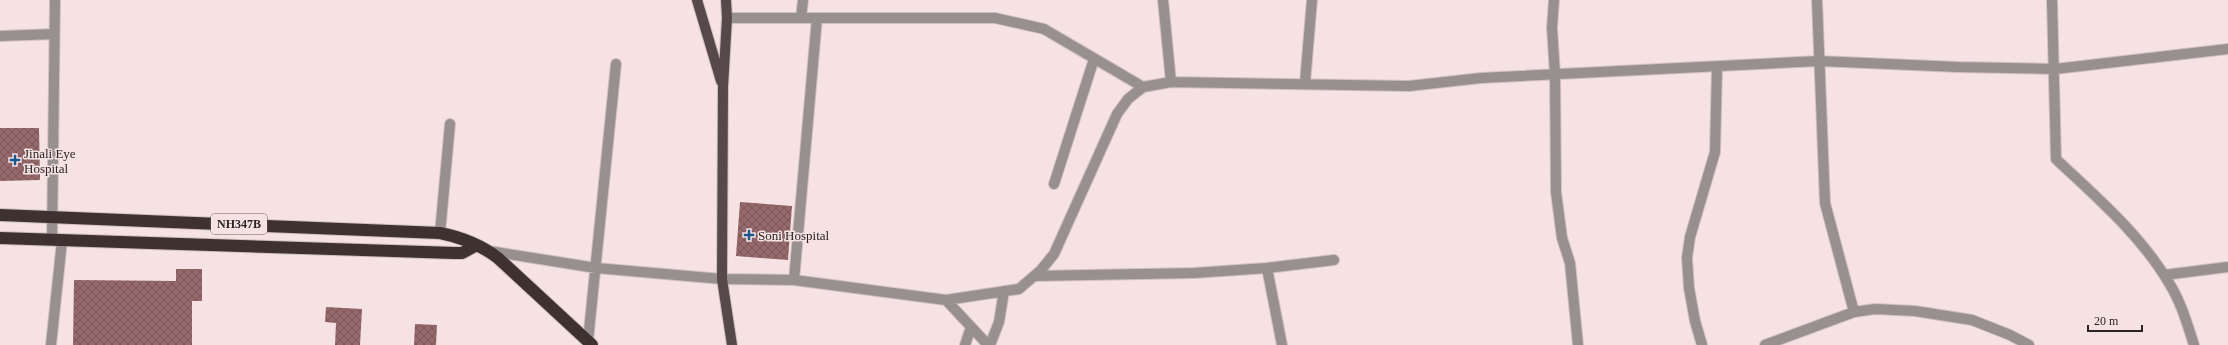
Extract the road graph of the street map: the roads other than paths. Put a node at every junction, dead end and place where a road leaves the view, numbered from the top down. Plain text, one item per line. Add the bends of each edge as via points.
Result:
1 (55, 0) edge
2 (697, 0) edge
3 (726, 0) edge
4 (803, 0) edge
5 (1163, 0) edge
6 (1312, 0) edge
7 (1554, 0) edge
8 (1817, 0) edge
9 (2052, 0) edge
10 (727, 18) junction
11 (801, 18) junction
12 (817, 18) junction
13 (54, 34) junction
14 (0, 36) edge
15 (2228, 49) edge
16 (1094, 59) junction
17 (1819, 61) junction
18 (616, 64) dead end
19 (1716, 67) junction
20 (2055, 70) junction
21 (1555, 74) junction
22 (1170, 82) junction
23 (1305, 84) junction
24 (723, 87) junction
25 (1143, 87) junction
26 (450, 124) dead end
27 (1054, 184) dead end
28 (0, 215) edge
29 (52, 217) junction
30 (440, 233) junction
31 (0, 238) edge
32 (57, 240) junction
33 (475, 246) junction
34 (489, 251) junction
35 (1334, 260) dead end
36 (2228, 267) edge
37 (596, 268) junction
38 (1267, 268) junction
39 (2164, 275) junction
40 (1034, 276) junction
41 (722, 278) junction
42 (794, 280) junction
43 (1004, 291) junction
44 (946, 300) junction
45 (1854, 312) junction
46 (971, 328) junction
47 (590, 343) edge
48 (51, 345) edge
49 (732, 345) edge
50 (965, 345) edge
51 (989, 345) edge
52 (1282, 345) edge
53 (1578, 345) edge
54 (1702, 345) edge
55 (1765, 345) edge
56 (2029, 345) edge
57 (2194, 345) edge

1 - 13 street
2 - 24 main road
3 - 10 main road
4 - 11 street
5 - 22 street
6 - 23 street
7 - 21 street via 1552,28
8 - 17 street
9 - 20 street
10 - 11 street
10 - 24 main road
11 - 12 street
12 - 16 street via 996,18 1044,29
12 - 42 street
13 - 14 street
13 - 29 street
15 - 20 street
16 - 25 street
16 - 27 street
17 - 19 street
17 - 20 street
17 - 45 street via 1825,203
18 - 37 street
19 - 21 street
19 - 54 street via 1714,152 1690,237 1687,258 1690,294
20 - 39 street via 2056,159 2144,247
21 - 23 street via 1481,78 1409,86
21 - 53 street via 1556,192 1562,238 1570,263
22 - 23 street
22 - 25 street
24 - 41 main road
25 - 40 street via 1128,99 1117,114 1054,254
26 - 30 street
28 - 29 highway, NH347B
29 - 30 highway, NH347B
29 - 32 street
30 - 33 highway, NH347B via 456,236
31 - 32 highway, NH347B
32 - 33 highway, NH347B via 454,253 462,253
32 - 48 street
33 - 34 highway, NH347B
34 - 37 street
34 - 47 highway, NH347B
35 - 38 street
36 - 39 street
37 - 41 street
37 - 47 street
38 - 40 street via 1186,274
38 - 52 street
39 - 57 street via 2185,314
40 - 43 street via 1019,289
41 - 42 street
41 - 49 main road
42 - 44 street
43 - 44 street
43 - 51 street via 999,322
44 - 46 street
45 - 55 street
45 - 56 street via 1875,309 1915,311 1972,320
46 - 50 street
46 - 51 street

